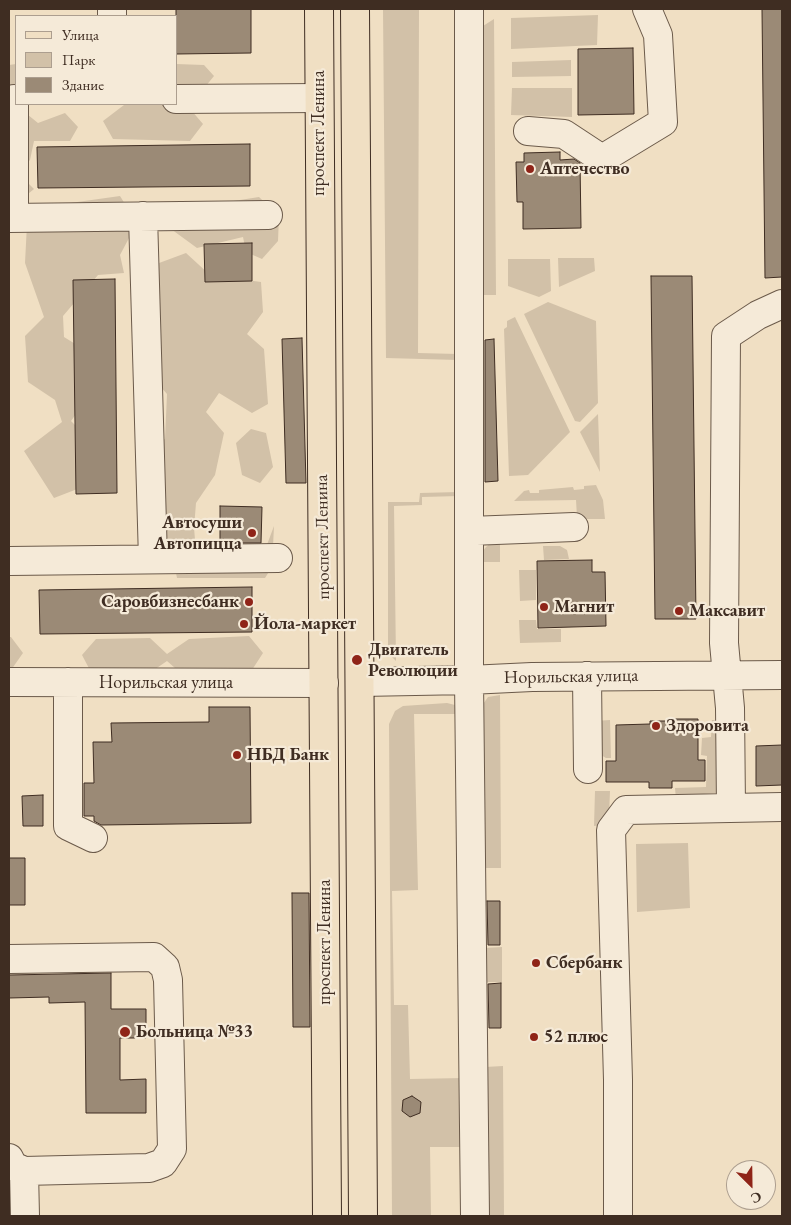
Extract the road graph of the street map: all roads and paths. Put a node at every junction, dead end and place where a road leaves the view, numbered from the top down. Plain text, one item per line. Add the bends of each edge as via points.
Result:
1 (318, 9) edge
2 (355, 9) edge
3 (469, 9) edge
4 (647, 9) edge
5 (318, 98) junction
6 (13, 99) edge
7 (178, 99) edge
8 (528, 132) dead end
9 (268, 215) dead end
10 (143, 216) junction
11 (12, 218) edge
12 (782, 304) edge
13 (574, 527) dead end
14 (470, 531) junction
15 (278, 558) dead end
16 (153, 559) junction
17 (9, 561) edge
18 (726, 675) junction
19 (782, 675) edge
20 (587, 676) junction
21 (469, 680) junction
22 (9, 682) edge
23 (68, 682) junction
24 (361, 682) junction
25 (324, 683) junction
26 (588, 769) dead end
27 (731, 807) junction
28 (782, 807) edge
29 (93, 838) dead end
30 (9, 959) edge
31 (16, 1164) edge
32 (25, 1216) edge
33 (327, 1216) edge
34 (363, 1216) edge
35 (475, 1216) edge
36 (618, 1216) edge

1 - 5 main road, проспект Ленина
2 - 24 main road, проспект Ленина
3 - 14 street
4 - 8 street via 658,35 663,122 602,160 564,134
5 - 7 street
5 - 25 main road, проспект Ленина
6 - 11 street
9 - 10 street
10 - 11 street
10 - 16 street
12 - 18 street via 726,336
13 - 14 street
14 - 21 street
15 - 16 street
16 - 17 street
18 - 19 street, Норильская улица
18 - 20 street, Норильская улица
18 - 27 street via 730,708
20 - 21 street, Норильская улица
20 - 26 street
21 - 24 street, Норильская улица
21 - 35 street
22 - 23 street, Норильская улица
23 - 25 street, Норильская улица
23 - 29 street via 68,826
24 - 34 main road, проспект Ленина
25 - 33 main road, проспект Ленина
27 - 28 street
27 - 36 street via 626,810 611,830
30 - 31 street via 154,957 165,968 168,980 172,1149 163,1163 149,1168
31 - 32 street

